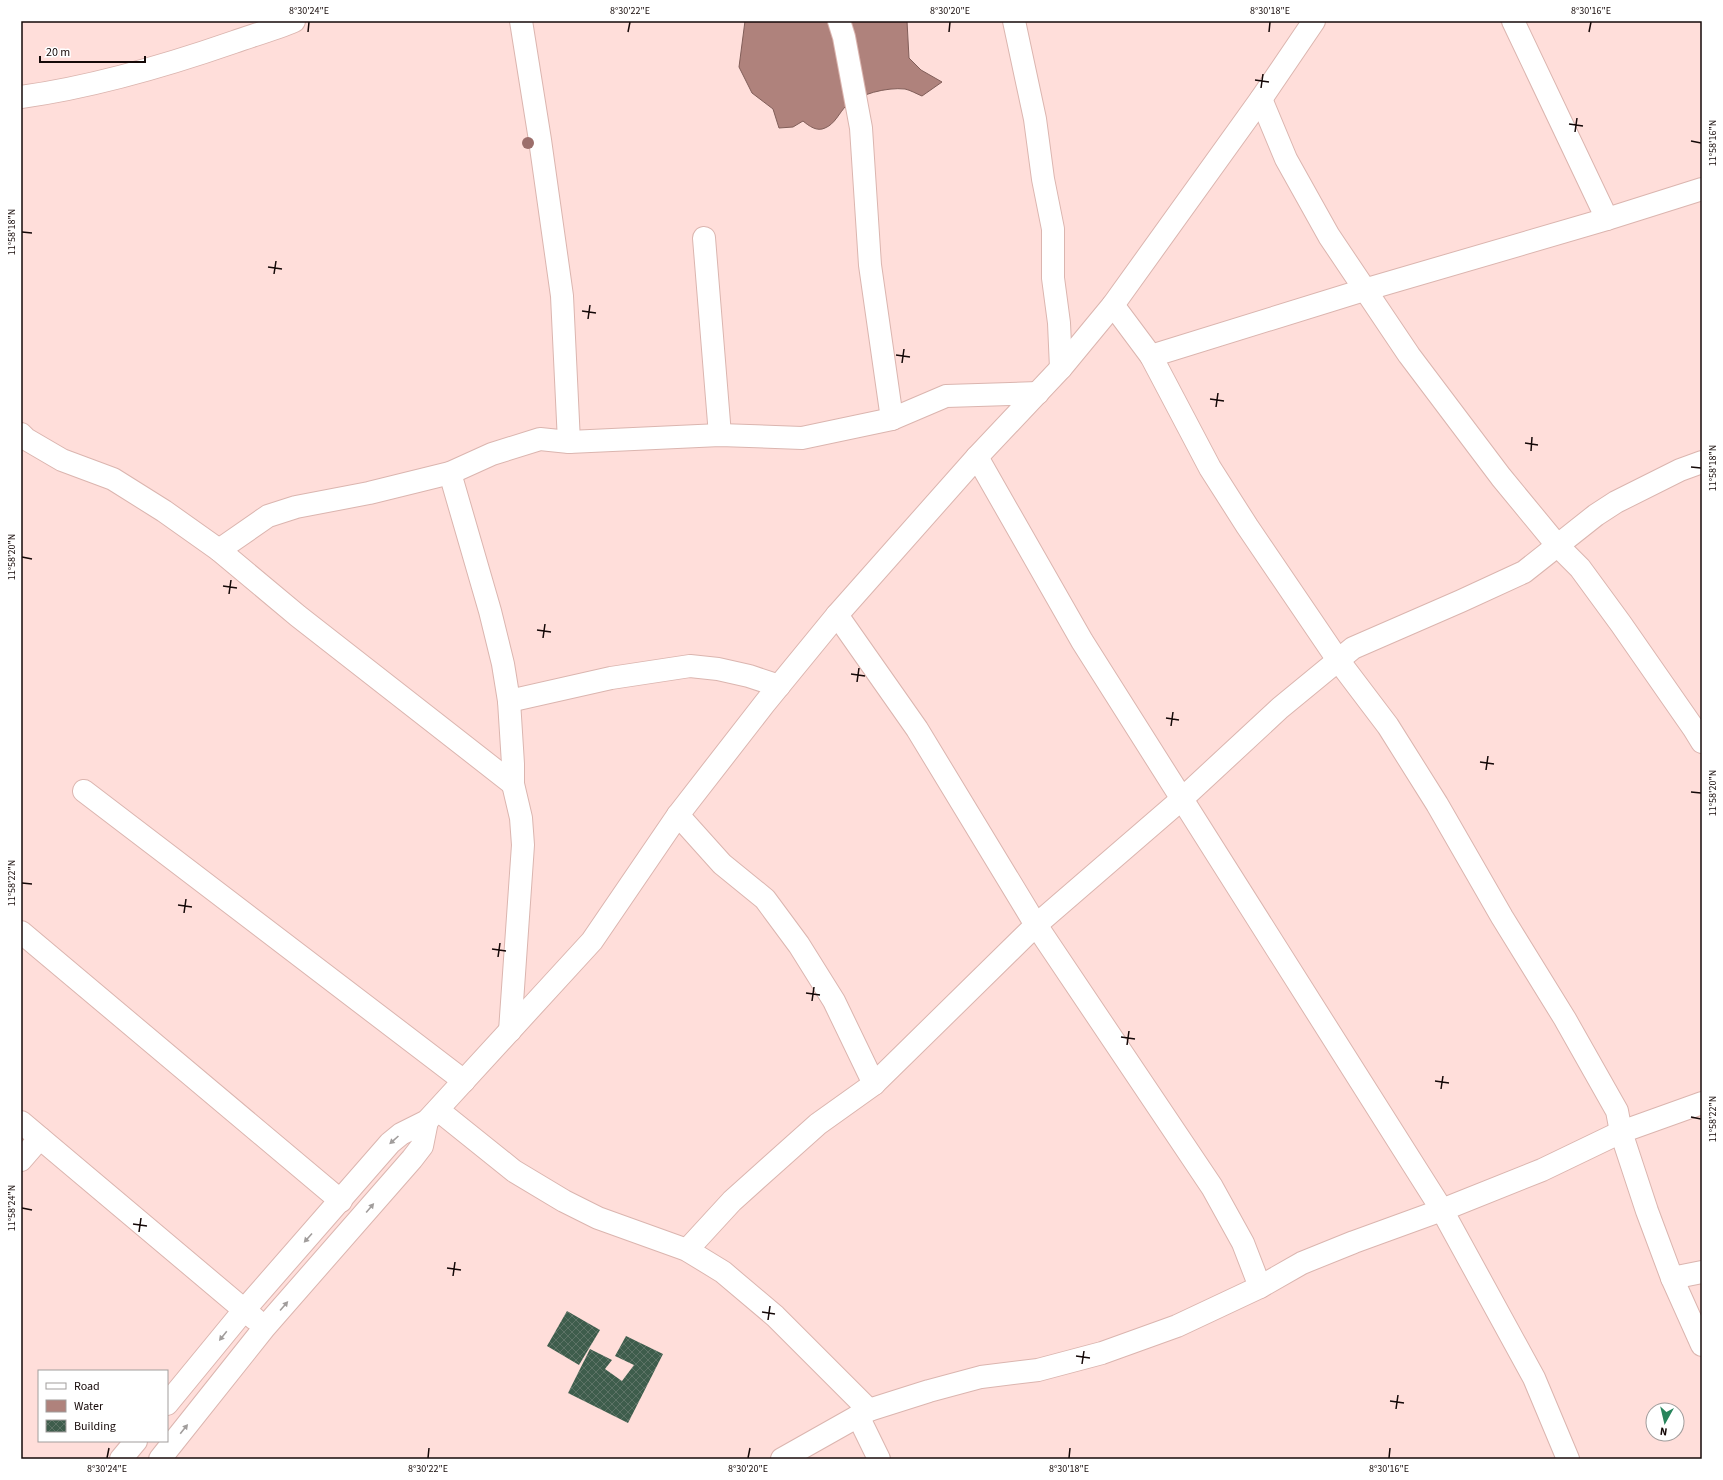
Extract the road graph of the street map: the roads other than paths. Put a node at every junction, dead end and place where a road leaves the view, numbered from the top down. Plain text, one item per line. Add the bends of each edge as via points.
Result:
1 (294, 21) edge
2 (520, 21) edge
3 (839, 21) edge
4 (1014, 21) edge
5 (1314, 21) edge
6 (1513, 21) edge
7 (21, 97) edge
8 (1261, 99) junction
9 (1702, 189) edge
10 (1607, 219) junction
11 (704, 238) dead end
12 (1364, 290) junction
13 (1113, 305) junction
14 (1151, 356) junction
15 (1061, 368) junction
16 (1038, 393) junction
17 (892, 419) junction
18 (21, 434) edge
19 (720, 435) junction
20 (569, 442) junction
21 (978, 457) junction
22 (1702, 462) edge
23 (450, 473) junction
24 (1557, 545) junction
25 (219, 550) junction
26 (837, 614) junction
27 (1338, 660) junction
28 (779, 686) junction
29 (509, 701) junction
30 (1702, 742) edge
31 (513, 784) junction
32 (84, 791) dead end
33 (1183, 798) junction
34 (678, 815) junction
35 (1036, 925) junction
36 (21, 932) edge
37 (510, 1031) junction
38 (464, 1080) junction
39 (874, 1084) junction
40 (1702, 1103) edge
41 (433, 1115) junction
42 (21, 1122) edge
43 (1621, 1132) junction
44 (40, 1138) junction
45 (21, 1160) edge
46 (340, 1201) junction
47 (1442, 1210) junction
48 (687, 1250) junction
49 (1702, 1272) edge
50 (1672, 1278) junction
51 (1260, 1287) junction
52 (245, 1309) junction
53 (265, 1327) junction
54 (1702, 1345) edge
55 (168, 1403) edge
56 (864, 1413) junction
57 (135, 1442) edge
58 (121, 1459) edge
59 (160, 1459) edge
60 (782, 1459) edge
61 (878, 1459) edge
62 (1568, 1459) edge

1 - 7 street via 138,72 50,93
2 - 20 street via 562,296
3 - 17 street via 861,128 870,265
4 - 15 street via 1035,119 1053,229 1053,278
5 - 8 street
6 - 10 street
8 - 12 street via 1286,159 1329,236
8 - 13 street
9 - 10 street
10 - 12 street
11 - 19 street
12 - 14 street
12 - 24 street via 1409,355 1501,477
13 - 14 street
13 - 15 street
14 - 27 street via 1210,468
15 - 16 street
16 - 17 street via 946,396
16 - 21 street
17 - 19 street via 802,438
18 - 25 street via 62,460 113,479
19 - 20 street
20 - 23 street via 540,439 492,454
21 - 26 street
21 - 33 street via 1082,641
22 - 24 street via 1680,470 1616,502
23 - 25 street via 369,493 296,507 268,516
23 - 29 street via 490,612
24 - 27 street via 1524,572 1353,648
24 - 30 street via 1580,568
25 - 31 street via 298,616
26 - 28 street
26 - 35 street via 917,730
27 - 33 street via 1280,708
27 - 43 street via 1388,726 1437,804 1502,917 1565,1018 1617,1111
28 - 29 street via 718,669 690,666 611,678
28 - 34 street
29 - 31 street
31 - 37 street via 521,818 523,844
32 - 38 street
33 - 35 street
33 - 47 street
34 - 37 street via 592,941
34 - 39 street via 722,864 765,899 778,916 834,1001
35 - 39 street
35 - 51 street via 1212,1187 1243,1243
36 - 46 street
37 - 38 street
38 - 41 street
39 - 48 street via 818,1124 788,1150 732,1201
40 - 43 street
41 -> 46 street via 390,1143
41 - 48 street via 514,1171 564,1201 598,1218
53 -> 41 street via 412,1159 422,1146
42 - 44 street
43 - 47 street via 1542,1170
43 - 50 street
44 - 45 street
44 - 52 street
46 -> 52 street
47 - 51 street via 1302,1263
47 - 62 street via 1534,1378
48 - 56 street via 723,1272 775,1316
49 - 50 street
50 - 54 street
51 - 56 street via 1177,1326 1102,1353 1038,1370 981,1378 929,1391
52 - 53 street
52 -> 55 street
59 -> 53 street
56 - 60 street
56 - 61 street
57 - 58 street

